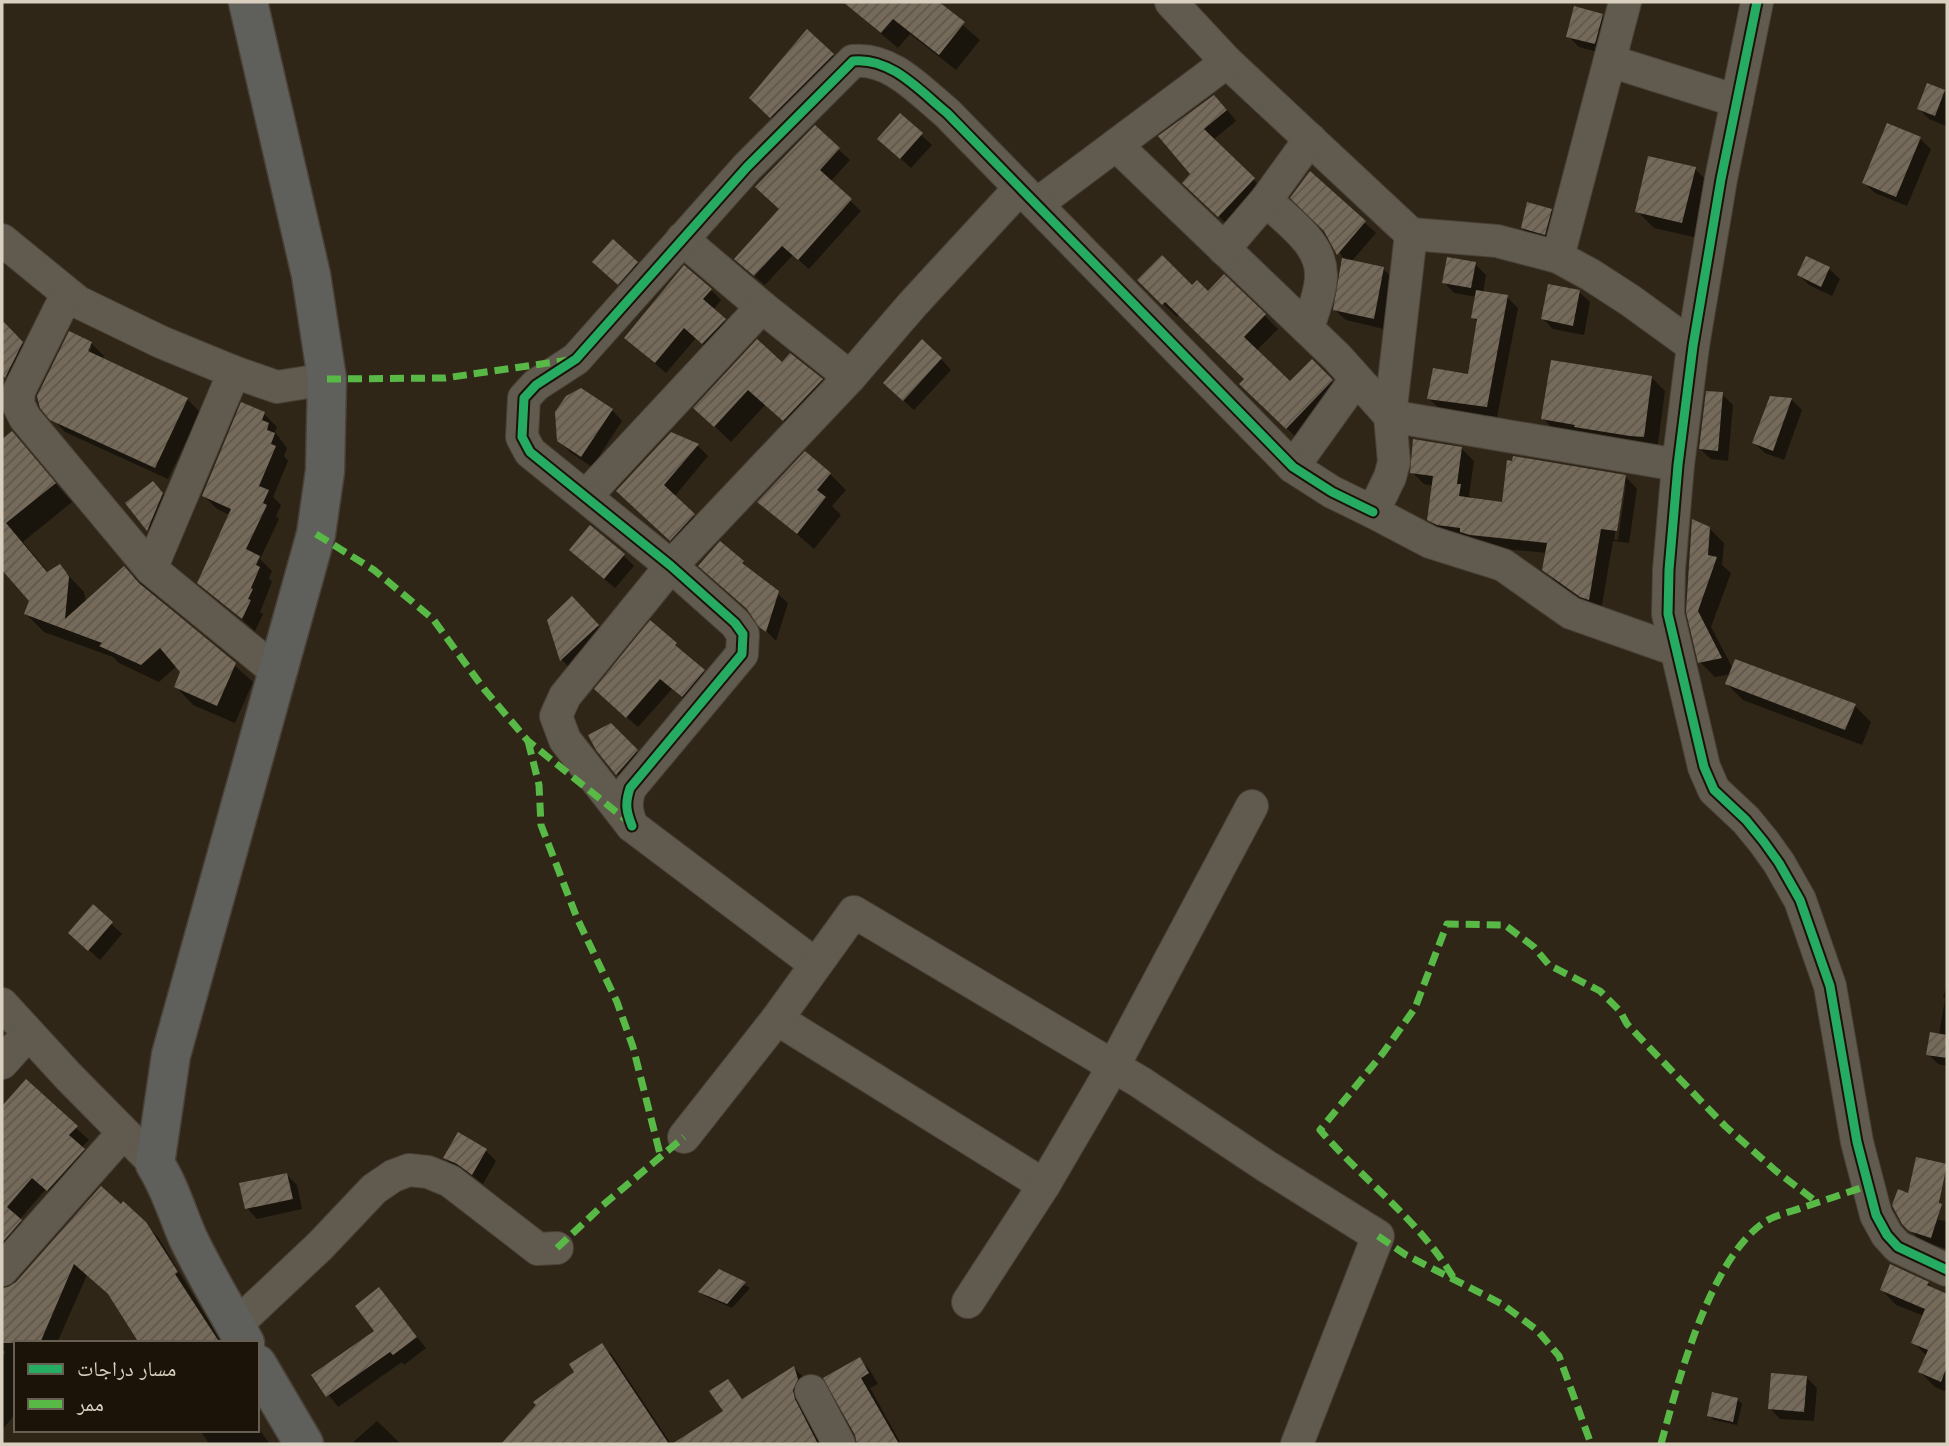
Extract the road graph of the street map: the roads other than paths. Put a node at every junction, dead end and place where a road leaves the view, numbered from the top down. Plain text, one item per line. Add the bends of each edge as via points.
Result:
1 (248, 2) edge
2 (1171, 2) edge
3 (1625, 2) edge
4 (1757, 2) edge
5 (1610, 61) junction
6 (1227, 62) junction
7 (1737, 101) junction
8 (1310, 139) junction
9 (1116, 145) junction
10 (1028, 196) junction
11 (1266, 200) junction
12 (1410, 234) junction
13 (682, 239) junction
14 (2, 240) edge
15 (1224, 249) junction
16 (1558, 257) junction
17 (67, 294) junction
18 (762, 307) junction
19 (1308, 329) junction
20 (1693, 346) junction
21 (234, 372) junction
22 (850, 377) junction
23 (327, 379) junction
24 (1356, 379) junction
25 (1390, 416) junction
26 (1678, 465) junction
27 (1293, 467) junction
28 (586, 496) junction
29 (1373, 512) junction
30 (670, 566) junction
31 (151, 569) junction
32 (1676, 650) junction
33 (277, 672) junction
34 (1252, 806) dead end
35 (632, 825) junction
36 (815, 964) junction
37 (2, 1003) edge
38 (777, 1019) junction
39 (28, 1034) junction
40 (2, 1063) edge
41 (1113, 1068) junction
42 (124, 1133) junction
43 (684, 1137) dead end
44 (155, 1164) junction
45 (1044, 1185) junction
46 (557, 1248) dead end
47 (2, 1270) edge
48 (1947, 1270) edge
49 (968, 1302) dead end
50 (240, 1334) edge
51 (259, 1367) edge
52 (811, 1391) dead end
53 (304, 1444) edge
54 (839, 1444) edge
55 (1297, 1444) edge

1 - 23 main road via 311,275
2 - 6 street
3 - 5 street
4 - 7 street
5 - 7 street
5 - 16 street
6 - 8 street
6 - 9 street
7 - 20 street
8 - 11 street
8 - 12 street
9 - 10 street
9 - 15 street
10 - 13 street via 947,113 893,69 867,60 853,61
10 - 22 street via 912,305
10 - 27 street
11 - 15 street
11 - 19 street via 1311,244 1319,258 1322,279
12 - 16 street via 1497,241
12 - 25 street
13 - 18 street
13 - 28 street via 576,359 524,398 522,437 530,452
14 - 17 street
15 - 19 street
16 - 20 street via 1631,300
17 - 21 street via 122,325
17 - 31 street via 19,391 19,404 24,418
18 - 22 street
18 - 28 street
19 - 24 street
20 - 26 street
21 - 23 street via 277,387
21 - 31 street
22 - 30 street
23 - 33 main road via 325,471 316,534
24 - 25 street
24 - 27 street
25 - 26 street
25 - 29 street via 1394,462
26 - 32 street via 1668,614
27 - 29 street
28 - 30 street
29 - 32 street via 1430,542 1503,565 1571,613
30 - 35 street via 565,696 556,716 565,740
30 - 35 street via 735,623 743,634 742,654 631,788 626,811
31 - 33 street
32 - 48 street via 1714,790 1746,820 1800,900 1830,986 1857,1142 1876,1215 1898,1247
33 - 44 main road via 172,1055
34 - 41 street
35 - 36 street
36 - 38 street
36 - 41 street via 854,912
37 - 39 street
38 - 43 street
38 - 45 street
39 - 40 street
39 - 42 street
41 - 45 street
41 - 55 street via 1378,1236
42 - 44 street
42 - 47 street
44 - 50 main road via 190,1242
45 - 49 street
46 - 50 street via 538,1249 450,1181 409,1170 374,1189
51 - 53 main road
52 - 54 street

